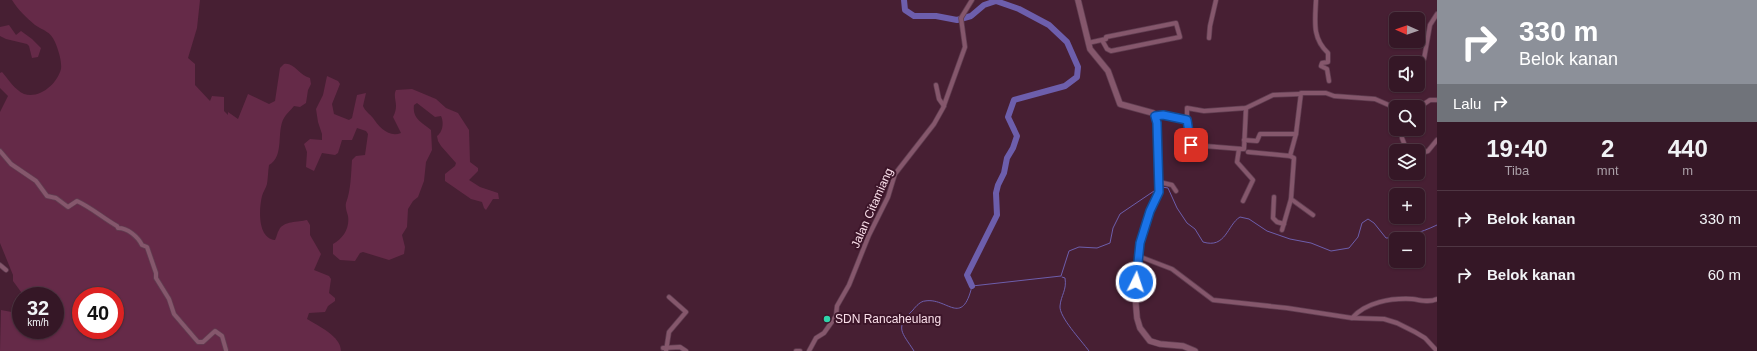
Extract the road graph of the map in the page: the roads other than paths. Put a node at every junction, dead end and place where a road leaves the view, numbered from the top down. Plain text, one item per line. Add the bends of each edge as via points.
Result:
1 (972, 0) edge
2 (1078, 0) edge
3 (1216, 0) edge
4 (1316, 0) edge
5 (1437, 14) edge
6 (1210, 38) dead end
7 (1102, 40) junction
8 (1088, 43) junction
9 (1425, 56) edge
10 (1328, 81) dead end
11 (936, 85) dead end
12 (1300, 94) junction
13 (1436, 100) dead end
14 (1425, 103) edge
15 (1389, 105) edge
16 (944, 106) junction
17 (1246, 108) junction
18 (1155, 116) junction
19 (1187, 120) junction
20 (1296, 134) junction
21 (1244, 140) junction
22 (1437, 140) edge
23 (1239, 149) junction
24 (0, 151) edge
25 (1248, 152) dead end
26 (1425, 152) edge
27 (1290, 156) junction
28 (1159, 183) junction
29 (1176, 191) dead end
30 (1274, 197) dead end
31 (1291, 199) junction
32 (1243, 201) dead end
33 (1313, 215) dead end
34 (1284, 224) junction
35 (1282, 230) dead end
36 (1138, 256) junction
37 (0, 265) edge
38 (6, 270) dead end
39 (1437, 296) edge
40 (670, 298) dead end
41 (1437, 299) edge
42 (1430, 301) junction
43 (1352, 318) junction
44 (665, 349) edge
45 (226, 350) dead end
46 (686, 351) edge
47 (796, 351) edge
48 (800, 351) edge
49 (809, 351) edge
50 (1195, 351) edge
51 (1437, 351) edge

1 - 16 street, Jalan Citamiang via 961,18 964,50
2 - 8 street
3 - 6 street
4 - 10 street via 1315,36 1328,53 1328,62 1321,63 1322,68 1330,72
5 - 9 street via 1430,25
7 - 7 street via 1176,22 1180,37 1111,51
7 - 8 street
8 - 18 street via 1093,54 1108,71 1120,104 1148,111
11 - 16 street via 939,99
12 - 15 street via 1376,99
12 - 17 street via 1273,95
12 - 20 street
13 - 14 street
16 - 49 street, Jalan Citamiang via 934,124 895,174 888,197 869,235 849,286 837,306 836,316 824,333 816,338
17 - 19 street via 1205,111 1188,108
17 - 21 street
18 - 19 street
18 - 28 street
19 - 23 street via 1191,145
20 - 21 street via 1260,134 1257,141
20 - 27 street
21 - 23 street via 1244,149
22 - 26 street
23 - 32 street via 1237,162 1253,180
24 - 45 street via 11,164 36,181 47,196 56,198 68,206 77,201 97,211 118,228 138,237 142,245 148,247 156,278 169,299 174,314 198,342 202,342 215,331 222,336
25 - 27 street
27 - 31 street via 1294,158
28 - 29 street via 1172,185
28 - 36 street via 1159,192 1150,211
30 - 34 street via 1273,218
31 - 33 street
31 - 34 street
34 - 35 street
36 - 43 street via 1172,269 1213,300
36 - 50 street via 1135,307 1140,328 1145,336 1155,343 1182,346
37 - 38 street
39 - 42 street
40 - 44 street via 686,312 669,332
41 - 42 street
42 - 43 street via 1401,299 1373,304 1363,308
43 - 51 street via 1384,319 1397,323 1425,338
44 - 46 street via 680,347
47 - 48 street

